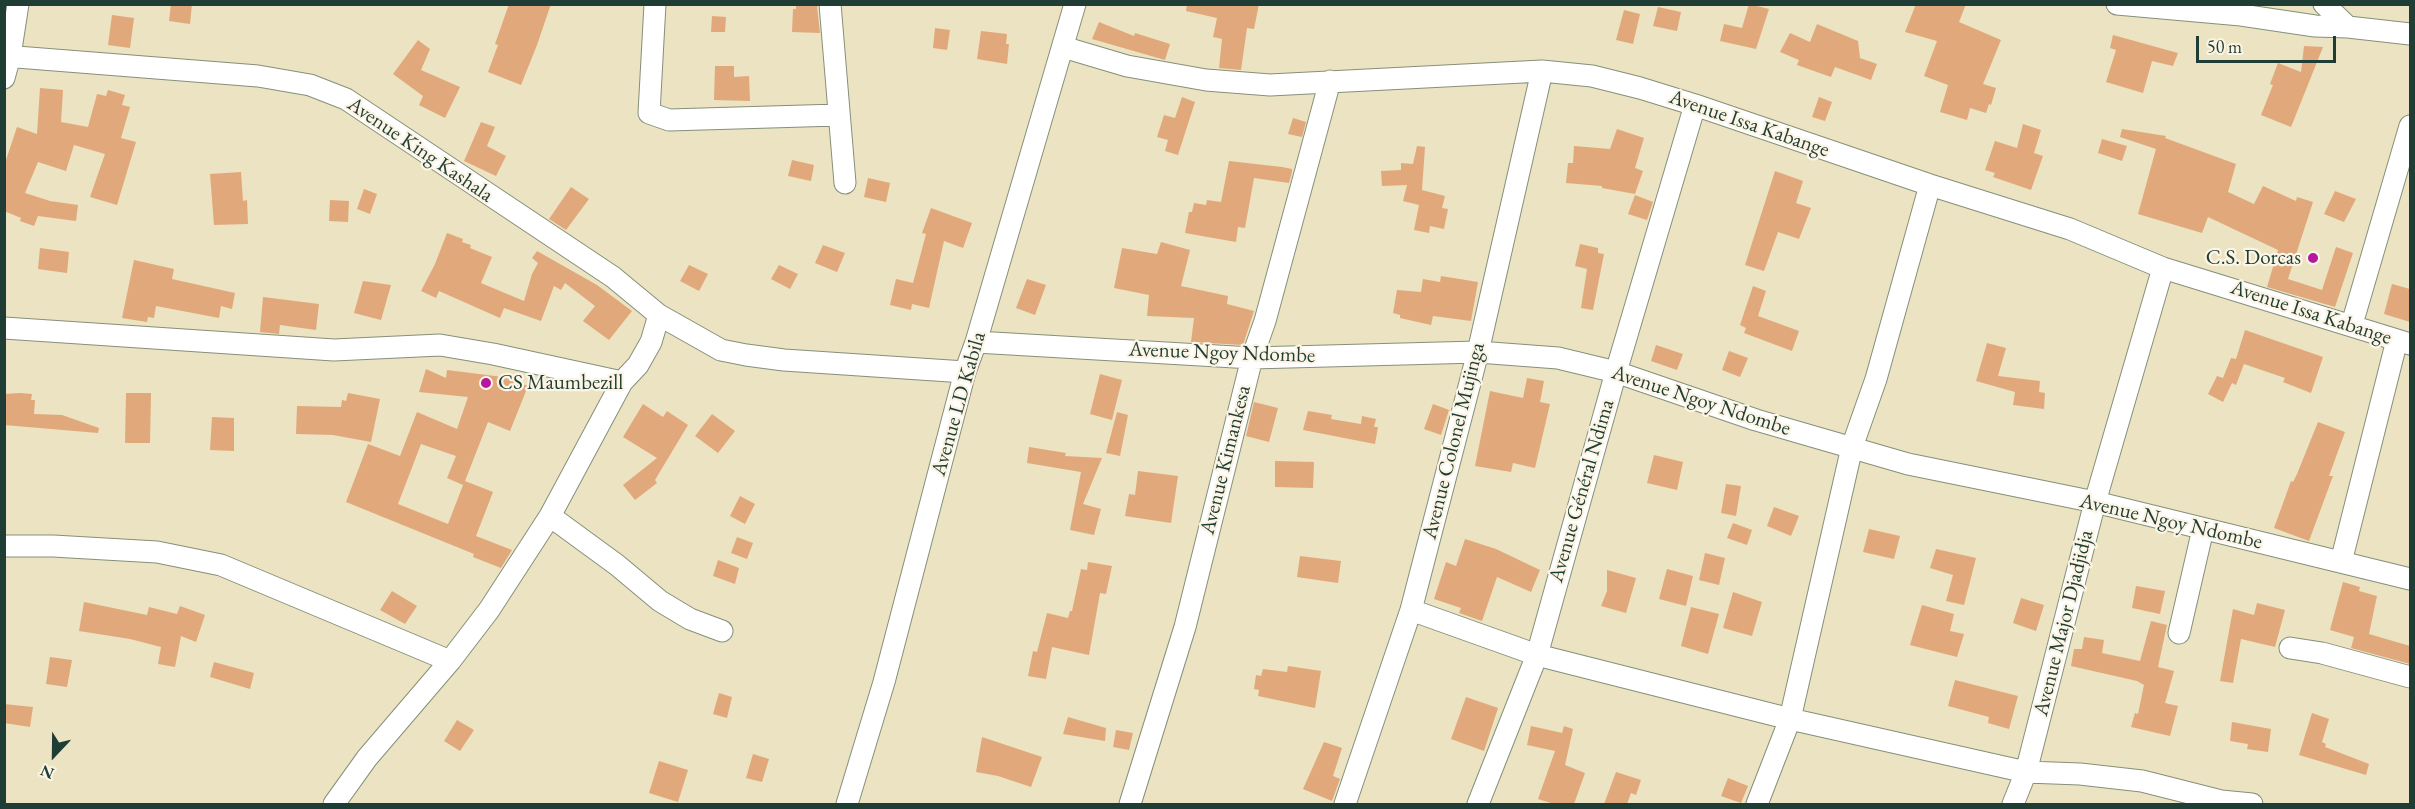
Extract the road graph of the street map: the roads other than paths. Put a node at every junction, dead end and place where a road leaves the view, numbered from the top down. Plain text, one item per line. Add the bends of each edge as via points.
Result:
1 (18, 4) edge
2 (655, 4) edge
3 (830, 4) edge
4 (1075, 4) edge
5 (2117, 4) edge
6 (2324, 4) edge
7 (2348, 27) junction
8 (2410, 34) edge
9 (1063, 47) junction
10 (8, 56) edge
11 (1542, 70) junction
12 (4, 78) edge
13 (1330, 81) junction
14 (1695, 105) junction
15 (838, 115) junction
16 (2410, 126) edge
17 (845, 183) dead end
18 (1930, 185) junction
19 (2163, 268) junction
20 (659, 315) junction
21 (2352, 324) junction
22 (4, 328) edge
23 (976, 342) junction
24 (2404, 342) edge
25 (1478, 352) junction
26 (1252, 358) junction
27 (965, 372) junction
28 (1616, 372) junction
29 (622, 382) junction
30 (1852, 447) junction
31 (2095, 502) junction
32 (550, 516) junction
33 (2202, 529) junction
34 (4, 546) edge
35 (2341, 562) junction
36 (2410, 579) edge
37 (1411, 610) junction
38 (722, 630) dead end
39 (2179, 633) dead end
40 (2290, 648) dead end
41 (1537, 655) junction
42 (450, 661) junction
43 (2410, 676) edge
44 (1790, 719) junction
45 (2026, 772) junction
46 (2220, 803) edge
47 (334, 804) edge
48 (847, 804) edge
49 (1130, 804) edge
50 (1346, 804) edge
51 (1478, 804) edge
52 (1757, 804) edge
53 (2013, 804) edge
54 (2252, 804) edge

1 - 10 street
2 - 15 street via 649,113 669,120
3 - 15 street
4 - 9 street, Avenue LD Kabila
5 - 7 street
6 - 7 street
7 - 8 street
9 - 13 street, Avenue Issa Kabange via 1127,66 1206,80 1270,85
9 - 23 street, Avenue LD Kabila
10 - 12 street
10 - 20 street, Avenue King Kashala via 258,76 310,86 346,99 613,277
11 - 13 street, Avenue Issa Kabange
11 - 14 street, Avenue Issa Kabange via 1592,76
11 - 25 street, Avenue Colonel Mujinga
13 - 26 street, Avenue Kimankesa
14 - 18 street, Avenue Issa Kabange
14 - 28 street, Avenue Général Ndima
15 - 17 street
16 - 21 street
18 - 19 street, Avenue Issa Kabange via 2070,229
18 - 30 street
19 - 21 street, Avenue Issa Kabange
19 - 31 street, Avenue Major Djadjidja
20 - 27 street, Avenue King Kashala via 721,350 746,355
20 - 29 street via 651,342
21 - 24 street, Avenue Issa Kabange
22 - 29 street via 334,350 440,345
23 - 26 street, Avenue Ngoy Ndombe
23 - 27 street, Avenue LD Kabila
24 - 35 street
25 - 26 street, Avenue Ngoy Ndombe
25 - 28 street, Avenue Ngoy Ndombe via 1558,358
25 - 37 street, Avenue Colonel Mujinga
26 - 49 street, Avenue Kimankesa via 1185,627
27 - 48 street, Avenue LD Kabila via 884,682
28 - 30 street, Avenue Ngoy Ndombe via 1756,420
28 - 41 street, Avenue Général Ndima
29 - 32 street
30 - 31 street, Avenue Ngoy Ndombe via 1946,473
30 - 44 street
31 - 33 street, Avenue Ngoy Ndombe
31 - 45 street, Avenue Major Djadjidja
32 - 38 street via 660,601 690,619
32 - 42 street via 489,610
33 - 35 street, Avenue Ngoy Ndombe
33 - 39 street
34 - 42 street via 157,552 221,565
35 - 36 street, Avenue Ngoy Ndombe
37 - 41 street
37 - 50 street, Avenue Colonel Mujinga
40 - 43 street
41 - 44 street
41 - 51 street, Avenue Général Ndima
42 - 47 street via 367,758
44 - 45 street
44 - 52 street
45 - 46 street via 2142,781
45 - 53 street, Avenue Major Djadjidja
46 - 54 street

